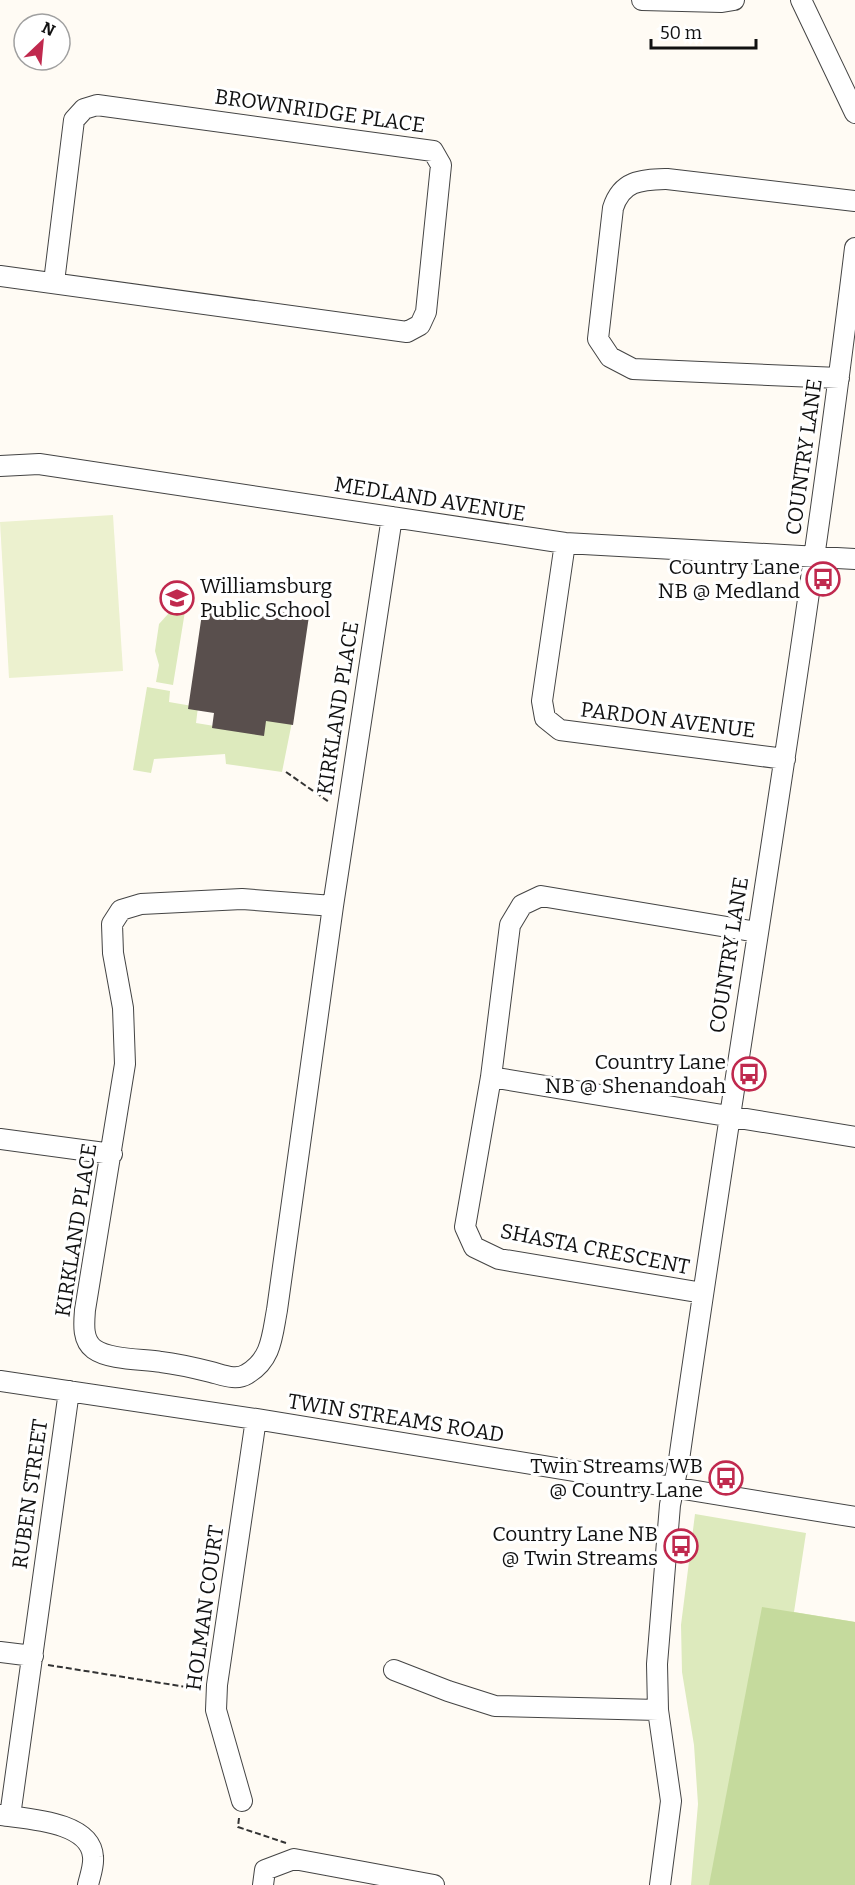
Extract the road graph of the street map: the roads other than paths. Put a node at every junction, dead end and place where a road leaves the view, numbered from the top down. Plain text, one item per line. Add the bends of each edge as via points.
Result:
1 (642, 0) edge
2 (734, 0) edge
3 (801, 0) edge
4 (855, 113) edge
5 (855, 201) edge
6 (855, 248) edge
7 (0, 276) edge
8 (54, 282) junction
9 (839, 378) junction
10 (0, 466) edge
11 (392, 518) junction
12 (565, 543) junction
13 (814, 557) junction
14 (855, 559) edge
15 (785, 759) junction
16 (333, 906) junction
17 (757, 932) junction
18 (491, 1077) junction
19 (729, 1115) junction
20 (855, 1137) edge
21 (0, 1139) edge
22 (112, 1154) junction
23 (703, 1293) junction
24 (0, 1381) edge
25 (69, 1391) junction
26 (256, 1419) junction
27 (674, 1488) junction
28 (855, 1517) edge
29 (0, 1652) edge
30 (33, 1656) junction
31 (394, 1670) dead end
32 (658, 1710) junction
33 (242, 1802) road end
34 (5, 1815) edge
35 (88, 1885) edge
36 (263, 1885) edge
37 (434, 1885) edge
38 (660, 1885) edge

1 - 2 street
3 - 4 street
5 - 9 street via 667,179 638,180 618,194 613,207 598,339 610,357 633,369
6 - 9 street, COUNTRY LANE
7 - 8 street, BROWNRIDGE PLACE
8 - 8 street, BROWNRIDGE PLACE via 407,332 420,325 426,312 441,165 433,151 97,105 84,109 74,120
9 - 13 street, COUNTRY LANE
10 - 11 street, MEDLAND AVENUE via 39,464
11 - 12 street, MEDLAND AVENUE
11 - 16 street, KIRKLAND PLACE
12 - 13 street, MEDLAND AVENUE
12 - 15 street, PARDON AVENUE via 542,700 545,718 560,730
13 - 14 street, MEDLAND AVENUE
13 - 15 street, COUNTRY LANE
15 - 17 street, COUNTRY LANE
16 - 22 street, KIRKLAND PLACE via 242,899 141,904 121,910 112,924 123,1008 125,1064
16 - 22 street, KIRKLAND PLACE via 277,1310 264,1361 245,1376 106,1355 87,1340 83,1328 85,1310
17 - 18 street, SHASTA CRESCENT via 542,896 522,905 510,925
17 - 19 street, COUNTRY LANE
18 - 19 street
18 - 23 street, SHASTA CRESCENT via 465,1227 474,1247 498,1259
19 - 20 street
19 - 23 street, COUNTRY LANE
21 - 22 street
23 - 27 street, COUNTRY LANE
24 - 25 street, TWIN STREAMS ROAD
25 - 26 street, TWIN STREAMS ROAD
25 - 30 street, RUBEN STREET
26 - 27 street, TWIN STREAMS ROAD
26 - 33 street, HOLMAN COURT via 216,1710
27 - 28 street, TWIN STREAMS ROAD
27 - 32 street, COUNTRY LANE via 657,1664
29 - 30 street
30 - 34 street, RUBEN STREET
31 - 32 street via 495,1706
32 - 38 street, COUNTRY LANE via 671,1801
34 - 35 street via 57,1824 80,1833 93,1857
36 - 37 street via 265,1870 294,1859

